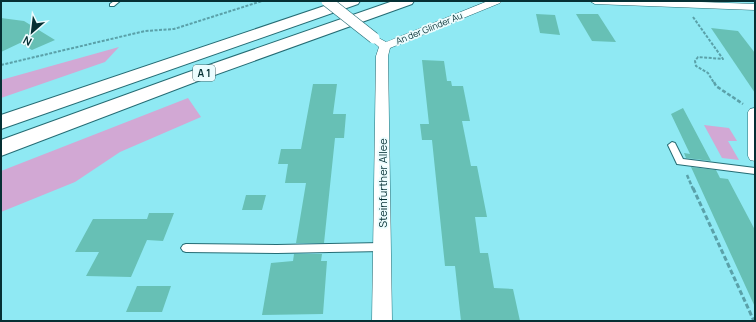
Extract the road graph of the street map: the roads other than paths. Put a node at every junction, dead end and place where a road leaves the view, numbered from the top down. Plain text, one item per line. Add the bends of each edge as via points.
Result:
1 (327, 1) edge
2 (353, 1) edge
3 (407, 1) edge
4 (498, 1) edge
5 (595, 1) edge
6 (755, 7) edge
7 (380, 42) junction
8 (755, 112) edge
9 (1, 122) edge
10 (672, 145) dead end
11 (1, 148) edge
12 (755, 156) edge
13 (755, 170) edge
14 (382, 247) junction
15 (186, 248) dead end
16 (382, 321) edge

1 - 7 street, bridge
2 - 9 highway, A 1
3 - 11 highway, A 1
4 - 7 street, An der Glinder Au
5 - 6 street
7 - 14 street, Steinfurther Allee
8 - 12 street
10 - 13 lane via 680,162
14 - 15 lane
14 - 16 street, Steinfurther Allee

